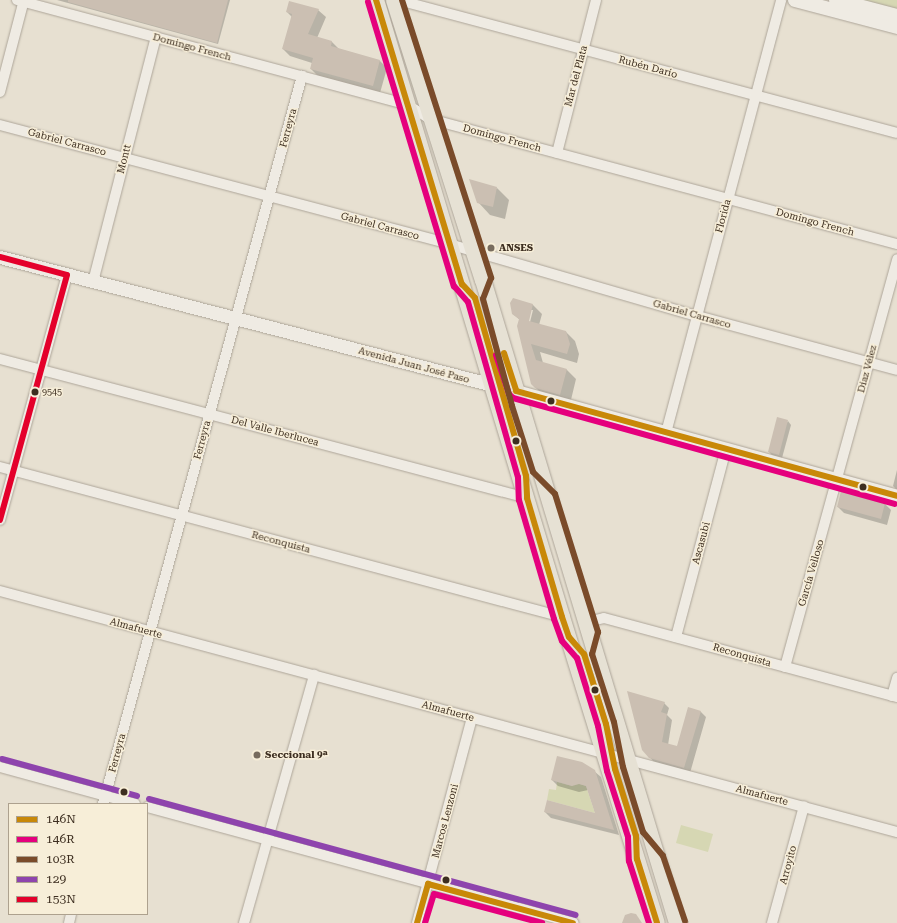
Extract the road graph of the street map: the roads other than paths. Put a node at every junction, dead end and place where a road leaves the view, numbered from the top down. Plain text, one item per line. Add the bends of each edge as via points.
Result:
1 (376, 0) edge
2 (394, 0) edge
3 (398, 0) edge
4 (596, 0) edge
5 (781, 0) edge
6 (794, 0) edge
7 (836, 0) edge
8 (22, 1) edge
9 (897, 16) edge
10 (897, 27) edge
11 (156, 37) junction
12 (583, 50) junction
13 (302, 76) junction
14 (0, 92) edge
15 (756, 95) junction
16 (406, 104) junction
17 (430, 119) junction
18 (0, 125) edge
19 (897, 133) edge
20 (557, 153) junction
21 (125, 158) junction
22 (269, 196) junction
23 (728, 199) junction
24 (449, 244) junction
25 (897, 244) edge
26 (474, 252) junction
27 (0, 257) edge
28 (897, 259) edge
29 (67, 275) junction
30 (93, 282) junction
31 (697, 316) junction
32 (236, 319) junction
33 (0, 358) edge
34 (869, 362) junction
35 (41, 369) junction
36 (897, 370) edge
37 (491, 385) junction
38 (516, 391) junction
39 (210, 414) junction
40 (666, 433) junction
41 (726, 449) junction
42 (0, 467) edge
43 (14, 470) junction
44 (837, 479) junction
45 (897, 496) edge
46 (527, 498) junction
47 (182, 516) junction
48 (0, 520) edge
49 (0, 591) edge
50 (562, 617) junction
51 (587, 622) junction
52 (150, 632) junction
53 (676, 637) junction
54 (785, 667) junction
55 (314, 675) junction
56 (897, 678) edge
57 (895, 697) edge
58 (472, 718) junction
59 (604, 752) junction
60 (626, 758) junction
61 (0, 768) edge
62 (104, 800) edge
63 (127, 803) edge
64 (804, 806) junction
65 (148, 807) edge
66 (897, 832) edge
67 (269, 840) junction
68 (428, 884) junction
69 (244, 923) edge
70 (417, 923) edge
71 (573, 923) edge
72 (657, 923) edge
73 (677, 923) edge
74 (772, 923) edge

1 - 16 main road
2 - 17 main road
3 - 12 street, Rubén Darío
4 - 12 street, Mar del Plata
5 - 15 street, Florida
6 - 10 main road
7 - 9 main road
8 - 11 street, Domingo French
8 - 14 street
11 - 13 street, Domingo French
11 - 21 street, Montt
12 - 15 street, Rubén Darío
12 - 20 street, Mar del Plata
13 - 16 street, Domingo French
13 - 22 street, Ferreyra
15 - 19 street, Rubén Darío
15 - 23 street, Florida
16 - 17 street, Domingo French
16 - 24 main road
17 - 20 street, Domingo French
17 - 26 main road
18 - 21 street, Gabriel Carrasco
20 - 23 street, Domingo French
21 - 22 street, Gabriel Carrasco
21 - 30 street, Montt
22 - 24 street, Gabriel Carrasco
22 - 32 street, Ferreyra
23 - 25 street, Domingo French
23 - 31 street, Florida
24 - 26 street, Gabriel Carrasco
24 - 37 main road
26 - 31 street, Gabriel Carrasco
26 - 38 main road
27 - 29 street, Avenida Juan José Paso
28 - 34 street, Díaz Vélez
29 - 30 street, Avenida Juan José Paso
29 - 35 street
30 - 32 street, Avenida Juan José Paso
31 - 34 street, Gabriel Carrasco
31 - 40 street, Florida
32 - 37 street, Avenida Juan José Paso
32 - 39 street, Ferreyra
33 - 35 street, Del Valle Iberlucea
34 - 36 street, Gabriel Carrasco
34 - 44 street, Díaz Vélez
35 - 39 street, Del Valle Iberlucea
35 - 43 street
37 - 38 street, Avenida Juan José Paso
37 - 46 main road
38 - 40 street, Avenida Juan José Paso
38 - 51 main road
39 - 46 street, Del Valle Iberlucea
39 - 47 street, Ferreyra
40 - 41 street, Avenida Juan José Paso
41 - 44 street, Avenida Juan José Paso
41 - 53 street, Ascasubi
42 - 43 street, Reconquista
43 - 47 street, Reconquista
43 - 48 street
44 - 45 street, Avenida Juan José Paso
44 - 54 street, García Velloso
46 - 50 main road
47 - 50 street, Reconquista
47 - 52 street, Ferreyra
49 - 52 street, Almafuerte
50 - 59 main road
51 - 53 street, Reconquista via 604,618
51 - 60 main road
52 - 55 street, Almafuerte
52 - 62 street, Ferreyra
53 - 54 street, Reconquista
54 - 57 street, Reconquista
55 - 58 street, Almafuerte
55 - 67 street
56 - 57 street
58 - 59 street, Almafuerte
58 - 68 street, Marcos Lenzoni
59 - 60 street, Almafuerte
59 - 72 main road
60 - 64 street, Almafuerte
60 - 73 main road
61 - 62 street
62 - 63 street
64 - 66 street, Almafuerte
64 - 74 street, Arroyito
65 - 67 street
67 - 68 street
67 - 69 street
68 - 70 street, Marcos Lenzoni
68 - 71 street

